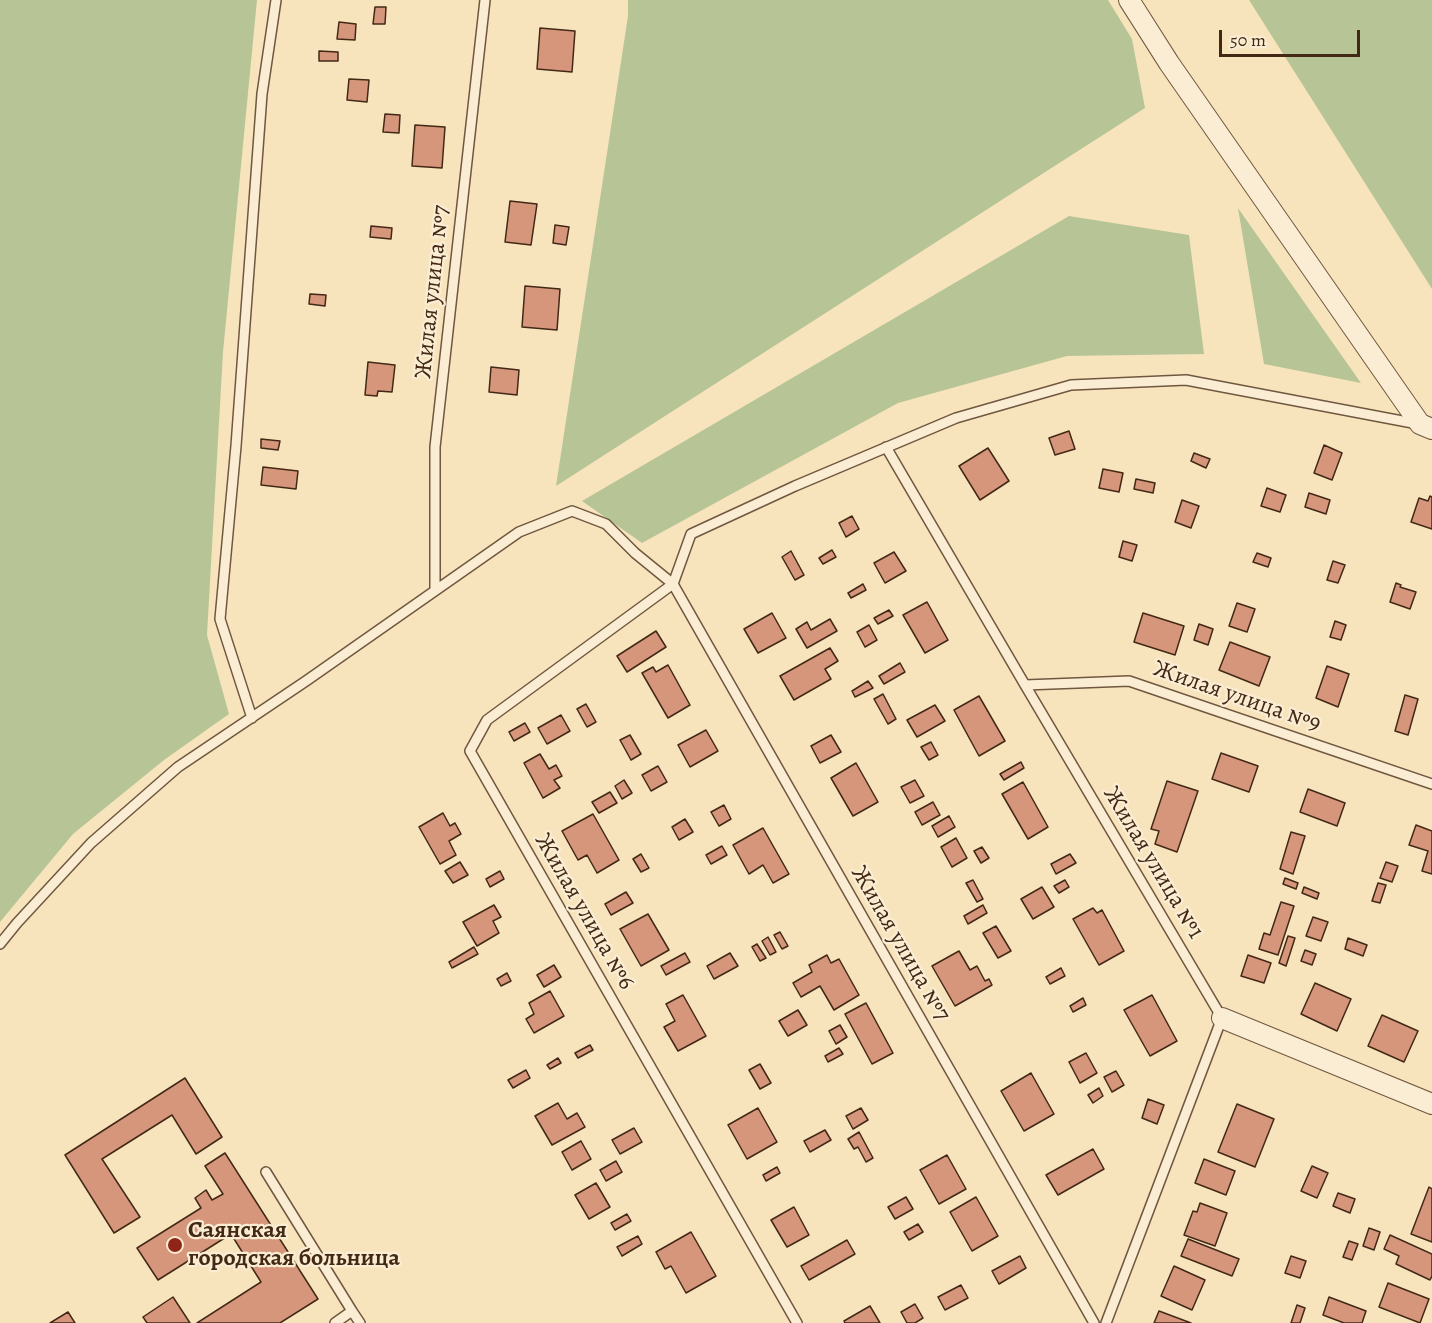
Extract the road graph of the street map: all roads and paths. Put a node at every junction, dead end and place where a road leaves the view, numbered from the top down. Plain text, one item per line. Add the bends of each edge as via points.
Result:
1 (276, 0) edge
2 (485, 0) edge
3 (1129, 0) edge
4 (1426, 427) edge
5 (886, 447) junction
6 (673, 584) junction
7 (435, 589) junction
8 (1025, 685) junction
9 (252, 718) junction
10 (1432, 784) edge
11 (0, 944) edge
12 (1222, 1018) junction
13 (1432, 1104) edge
14 (266, 1172) dead end
15 (352, 1311) junction
16 (335, 1323) edge
17 (360, 1323) edge
18 (797, 1323) edge
19 (1094, 1323) edge
20 (1106, 1323) edge

1 - 9 lane via 262,94 220,619
2 - 7 lane, Жилая улица №7 via 435,447
3 - 4 street via 1185,87
4 - 5 lane via 1186,380 1071,385 956,418
5 - 6 lane via 691,534
5 - 8 lane, Жилая улица №1
6 - 7 lane via 606,524 572,511 519,532
6 - 18 lane, Жилая улица №6 via 487,720 470,752
6 - 19 lane, Жилая улица №7
7 - 9 lane
8 - 10 lane, Жилая улица №9 via 1129,681
8 - 12 lane, Жилая улица №1
9 - 11 lane via 178,767 92,843
12 - 13 street
12 - 20 lane
14 - 15 lane
15 - 16 lane
15 - 17 lane

